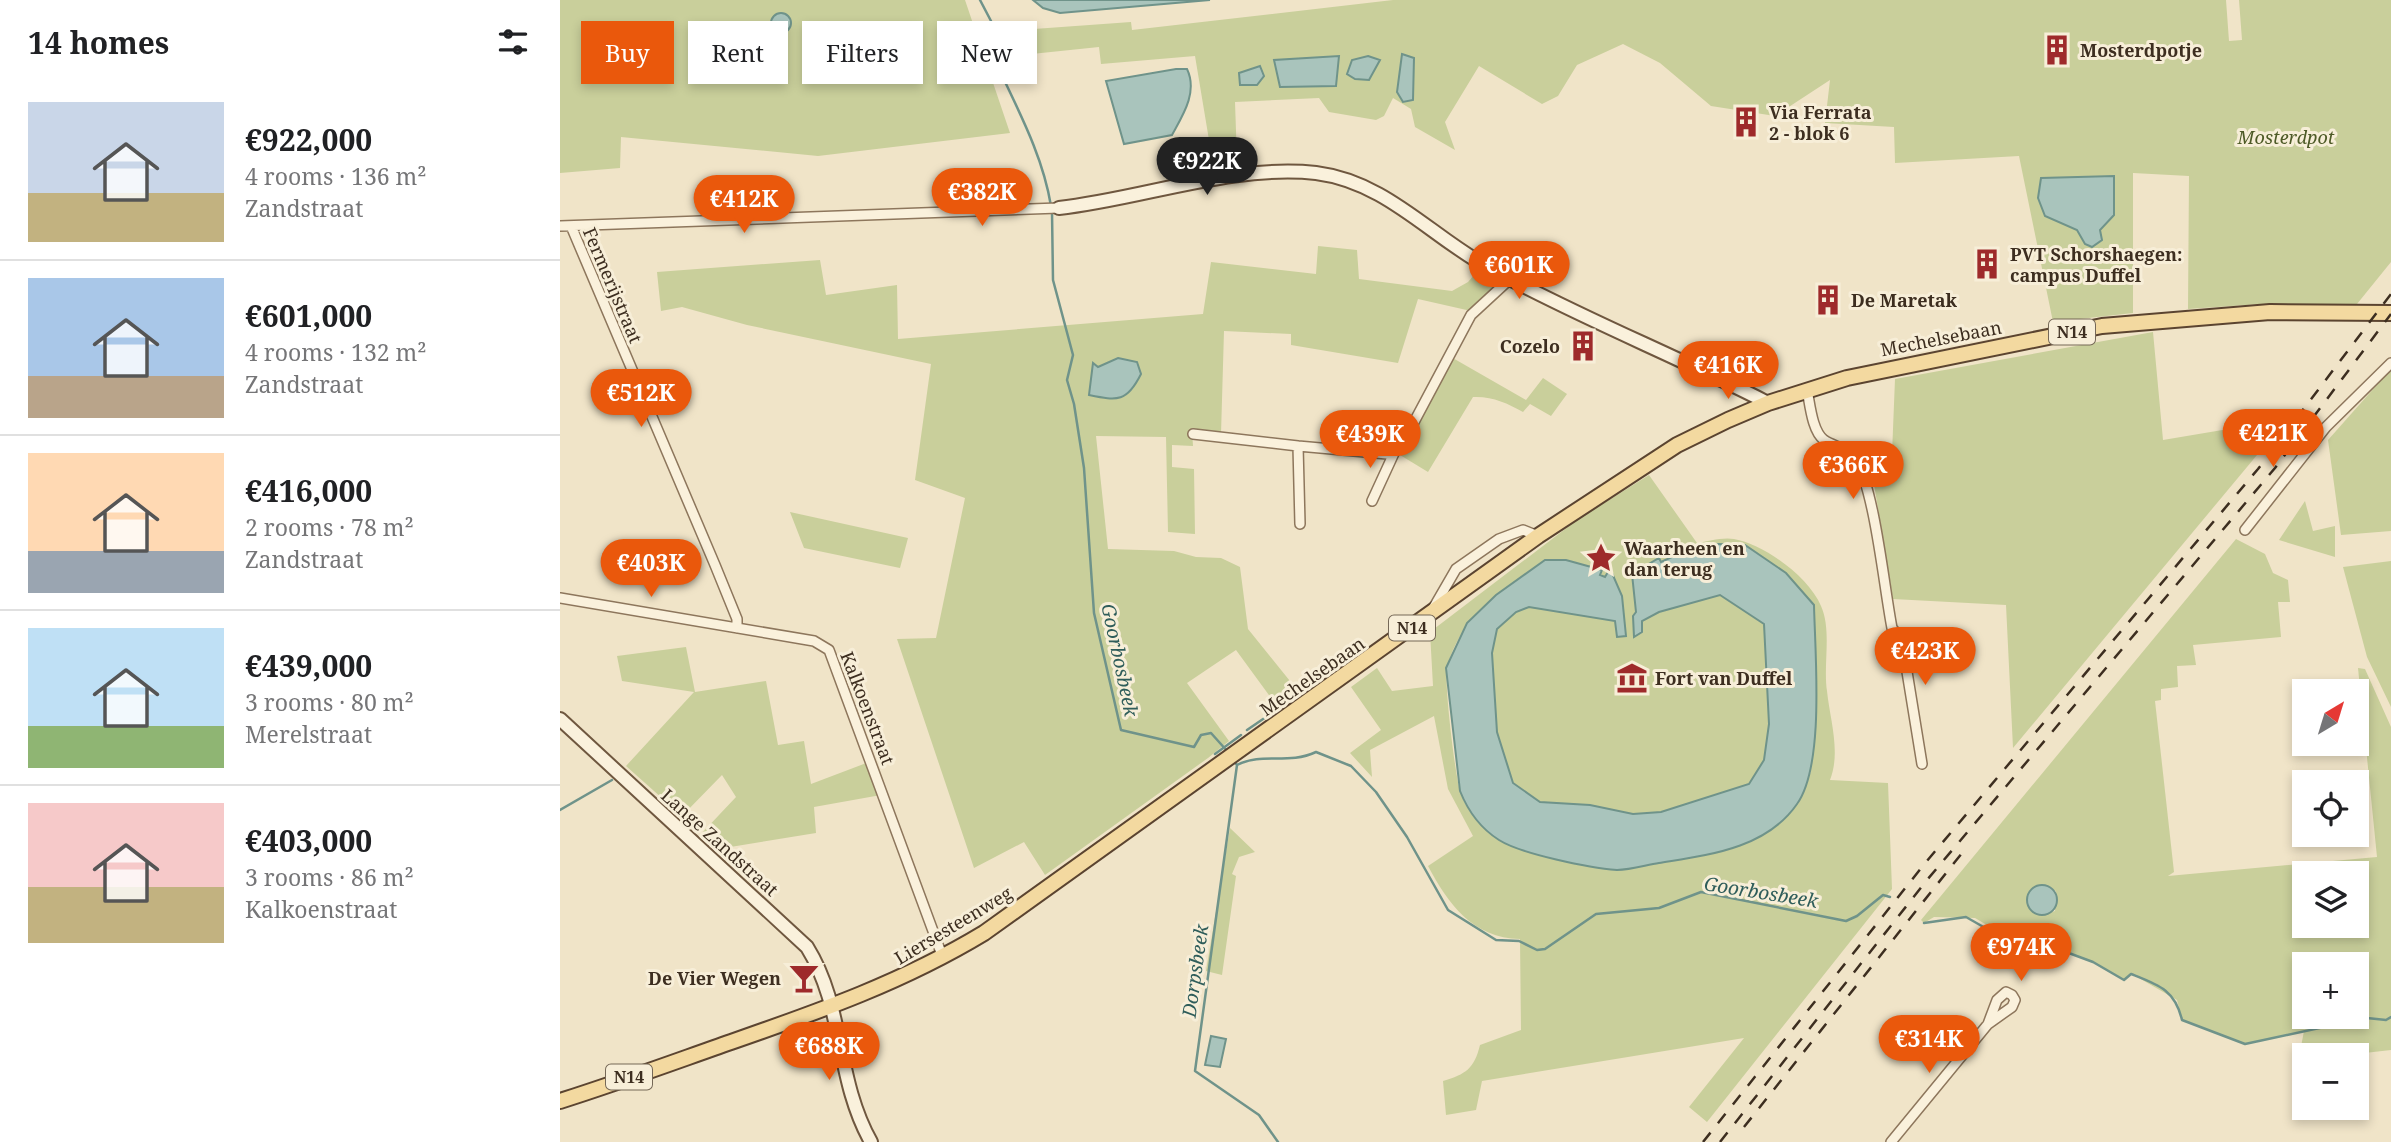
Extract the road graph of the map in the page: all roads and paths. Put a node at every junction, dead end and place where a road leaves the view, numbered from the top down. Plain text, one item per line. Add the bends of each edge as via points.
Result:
1 (1052, 209) joint
2 (560, 226) edge
3 (571, 226) junction
4 (1510, 279) junction
5 (2391, 313) edge
6 (2391, 363) edge
7 (1807, 390) junction
8 (1768, 403) junction
9 (1193, 434) dead end
10 (1298, 446) junction
11 (1395, 452) junction
12 (1372, 501) dead end
13 (1300, 524) dead end
14 (2245, 530) dead end
15 (1538, 536) junction
16 (560, 598) edge
17 (1428, 617) junction
18 (737, 628) junction
19 (560, 719) edge
20 (1252, 742) joint
21 (1922, 764) dead end
22 (943, 958) junction
23 (832, 1007) junction
24 (1988, 1024) dead end
25 (560, 1101) edge
26 (871, 1142) edge
27 (1891, 1142) edge

1 - 3 street
1 - 4 street via 1118,201 1186,183 1316,173 1375,191
2 - 3 street
3 - 18 street, Fermerijstraat via 715,565
4 - 8 street
4 - 11 street via 1461,329
5 - 7 main road, Mechelsebaan / N14 via 2270,312 2102,326 1881,369
6 - 14 street via 2326,427
7 - 8 main road, Mechelsebaan / N14
7 - 21 street via 1817,432 1850,453 1860,473 1892,628 1902,641
8 - 15 main road, Mechelsebaan / N14 via 1677,445
9 - 10 street
10 - 11 street
10 - 13 street
11 - 12 street
15 - 17 main road, Mechelsebaan / N14
15 - 17 street, Mechelsebaan via 1523,530 1499,539 1456,569
16 - 18 street, Kalkoenstraat
17 - 20 main road, Mechelsebaan / N14
18 - 22 street, Kalkoenstraat via 814,641 832,654
19 - 23 street, Lange Zandstraat via 807,947 827,984
20 - 22 main road, Liersesteenweg / N14
22 - 23 main road, Liersesteenweg / N14
23 - 25 main road, Liersesteenweg / N14
23 - 26 street, Lange Zandstraat via 847,1085
24 - 27 street

